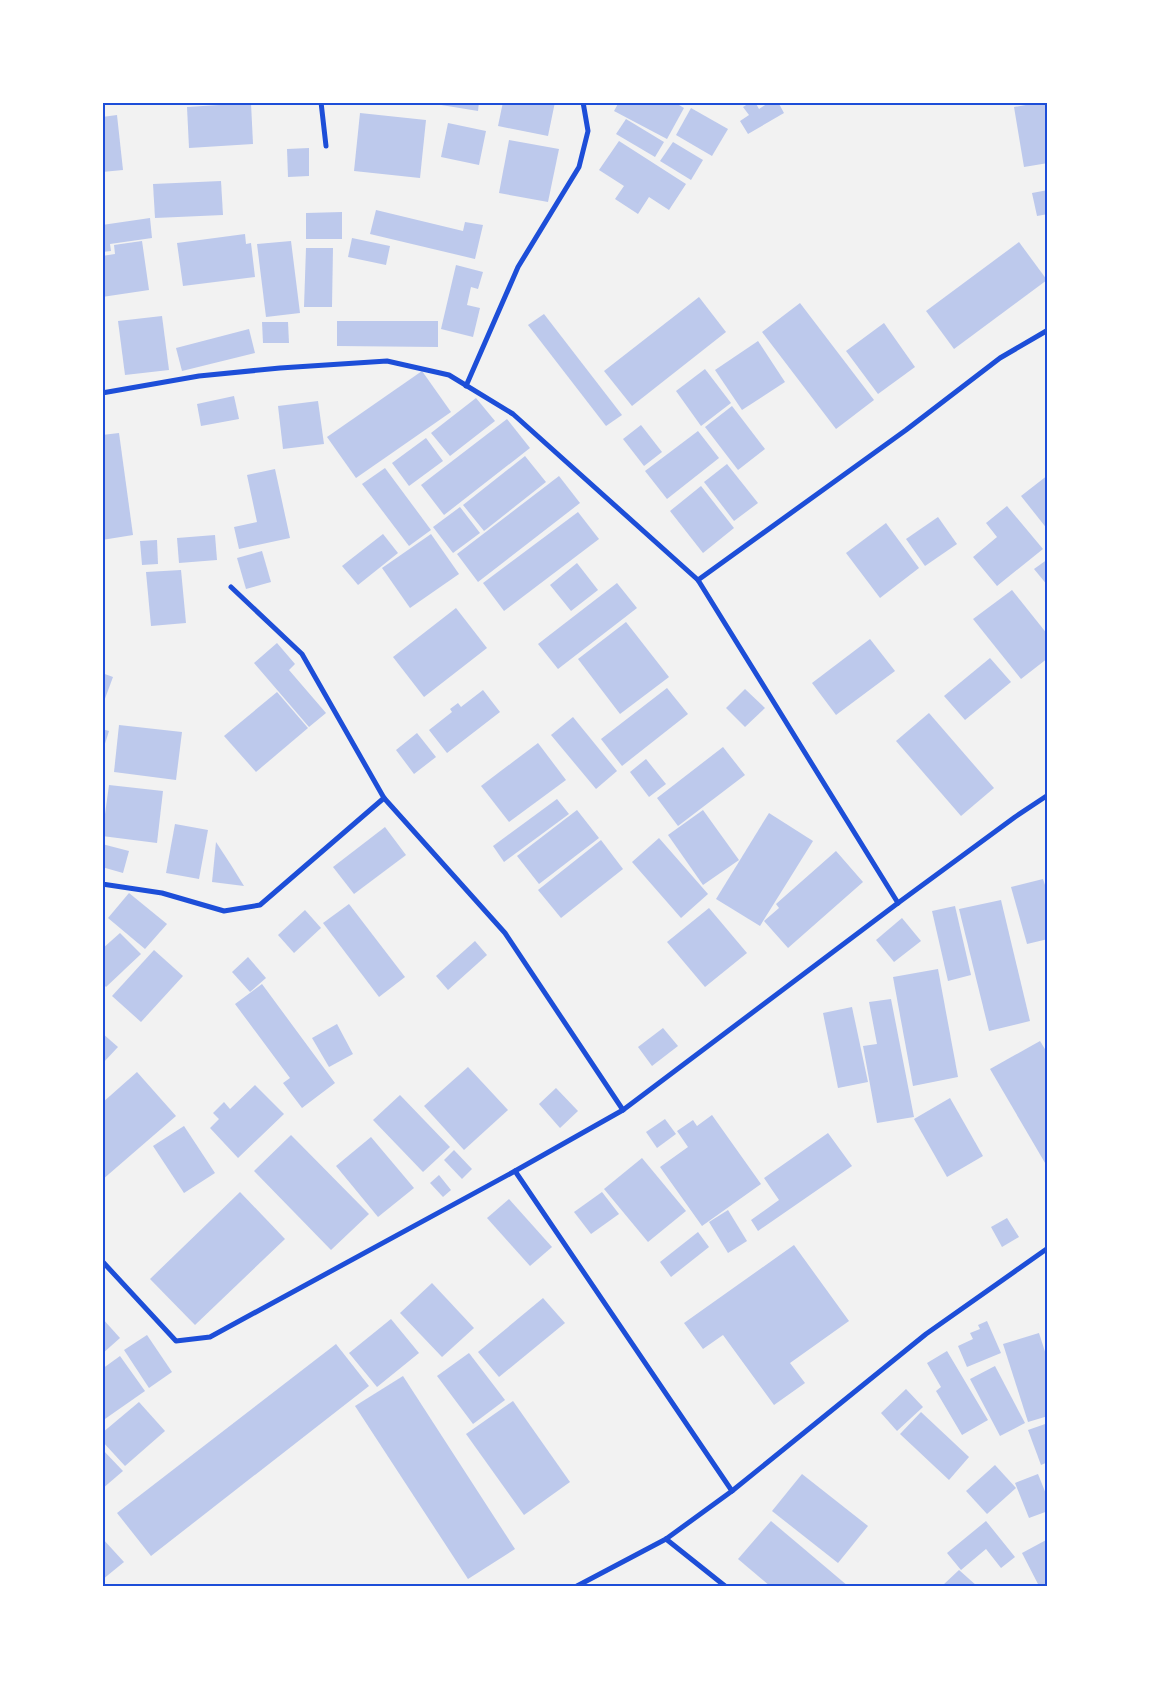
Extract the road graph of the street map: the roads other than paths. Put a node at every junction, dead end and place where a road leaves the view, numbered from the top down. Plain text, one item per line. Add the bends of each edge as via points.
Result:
1 (321, 102) edge
2 (583, 102) edge
3 (326, 146) dead end
4 (1048, 330) edge
5 (466, 386) junction
6 (102, 393) edge
7 (698, 580) junction
8 (231, 587) dead end
9 (1048, 795) edge
10 (384, 798) junction
11 (102, 884) edge
12 (898, 903) junction
13 (624, 1110) junction
14 (516, 1171) junction
15 (1048, 1248) edge
16 (102, 1261) edge
17 (732, 1491) junction
18 (666, 1538) junction
19 (577, 1586) edge
20 (725, 1586) edge

1 - 3 street
2 - 5 street via 588,131 579,167 518,267
4 - 7 street via 1000,358
5 - 6 street via 449,375 388,361 199,376
5 - 7 street via 513,414
7 - 12 street
8 - 10 street via 302,654
9 - 12 street
10 - 11 street via 260,905 224,911 162,893
10 - 13 street via 504,933
12 - 13 street
13 - 14 street
14 - 16 street via 210,1337 176,1341
14 - 17 street
15 - 17 street via 926,1334
17 - 18 street
18 - 19 street
18 - 20 street

